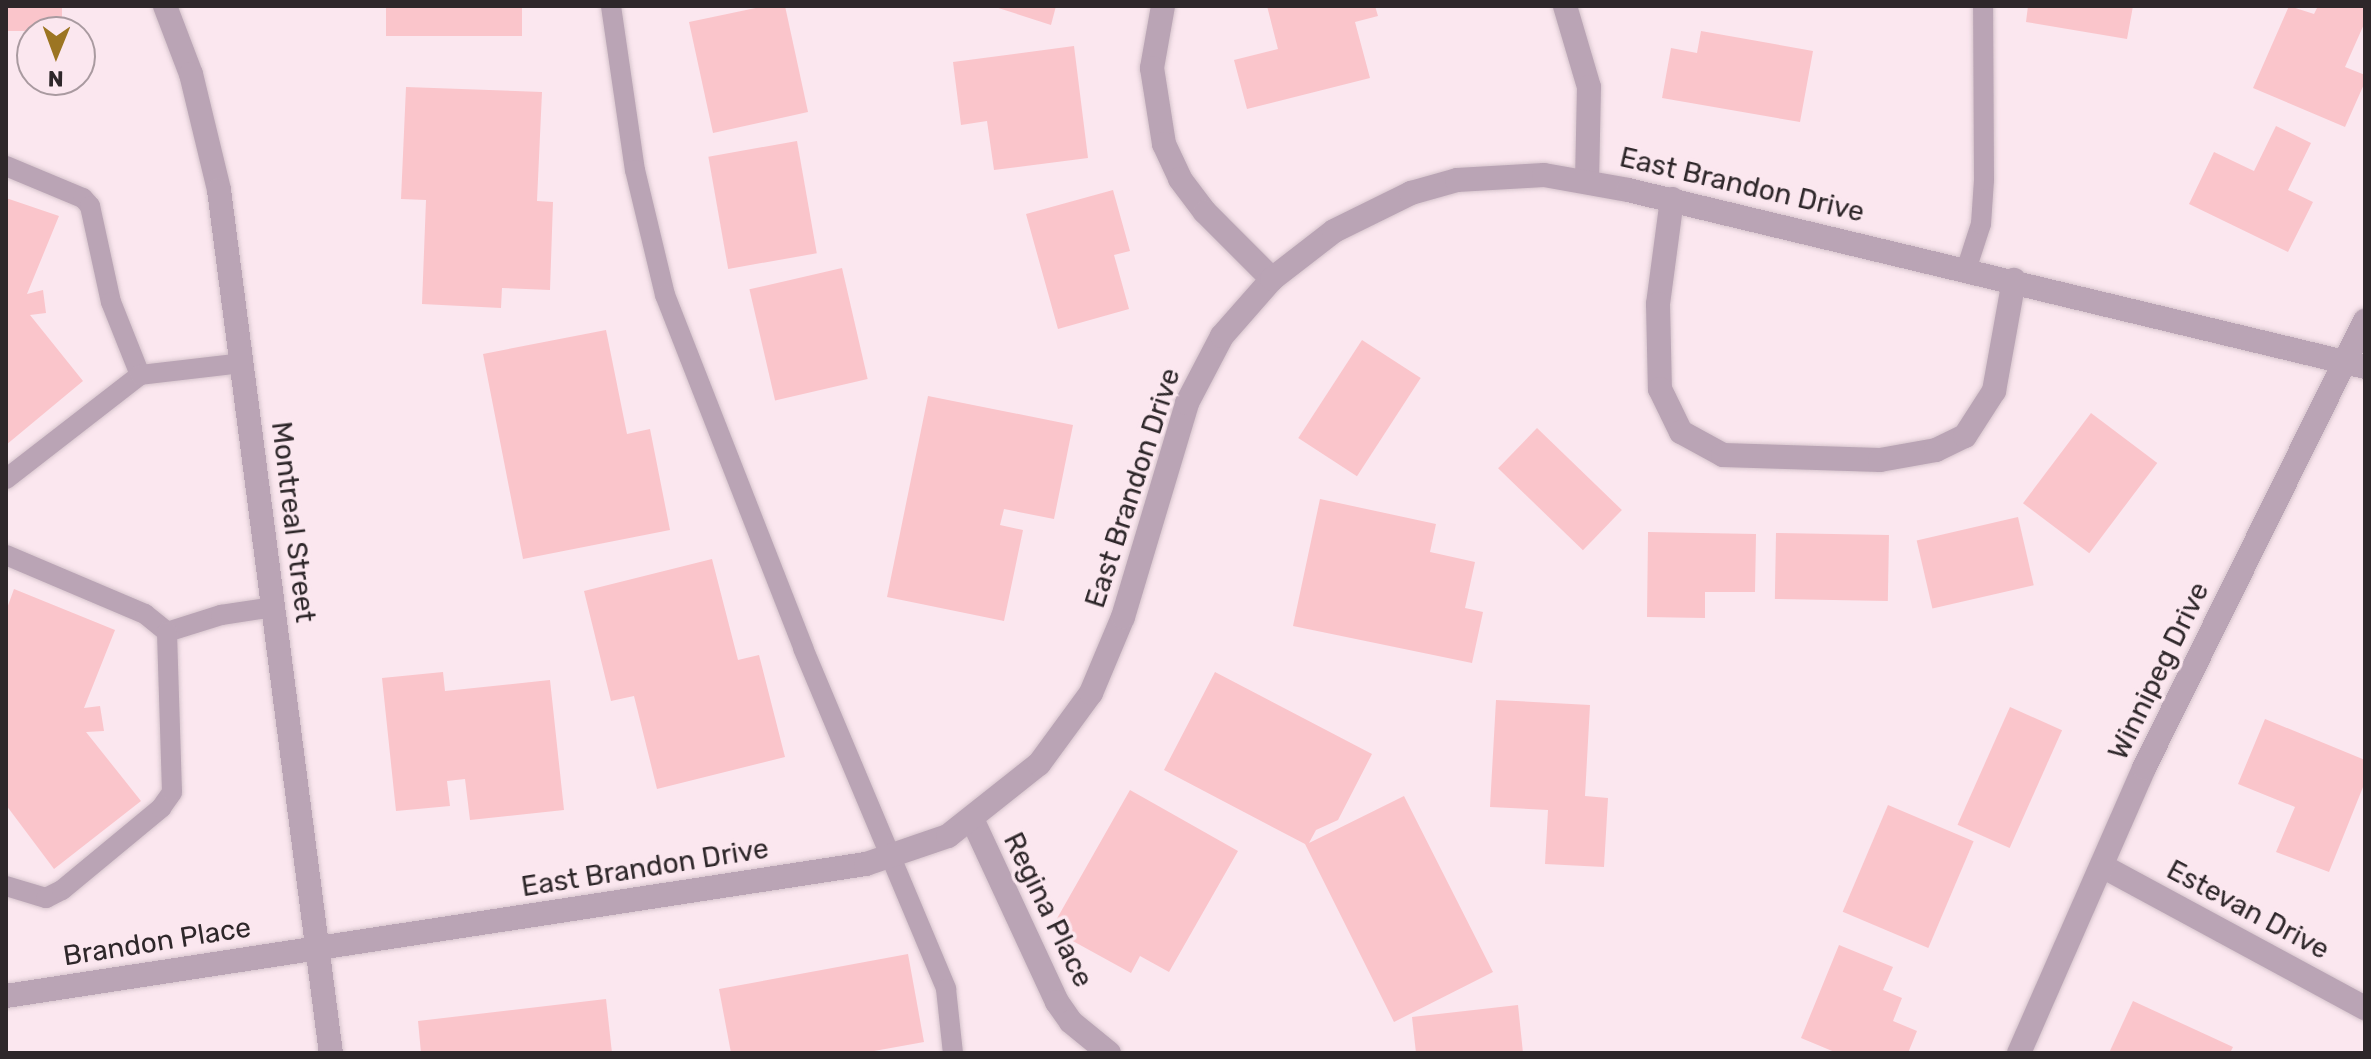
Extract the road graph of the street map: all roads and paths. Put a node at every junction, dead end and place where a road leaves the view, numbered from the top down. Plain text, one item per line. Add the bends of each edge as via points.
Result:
1 (165, 6) edge
2 (611, 6) edge
3 (1163, 6) edge
4 (1565, 6) edge
5 (1983, 6) edge
6 (6, 166) edge
7 (1587, 182) junction
8 (1672, 199) junction
9 (1967, 267) junction
10 (1272, 279) junction
11 (2014, 280) junction
12 (2365, 321) edge
13 (242, 363) junction
14 (2355, 364) edge
15 (140, 375) junction
16 (6, 479) edge
17 (6, 555) edge
18 (274, 607) junction
19 (167, 632) junction
20 (973, 821) junction
21 (895, 858) junction
22 (2102, 866) junction
23 (6, 886) edge
24 (317, 948) junction
25 (6, 996) edge
26 (2365, 1008) edge
27 (331, 1053) edge
28 (953, 1053) edge
29 (1109, 1053) edge
30 (2019, 1053) edge

1 - 13 street, Montreal Street via 207,130
2 - 21 lane via 635,170 665,295 797,633
3 - 10 street via 1152,68 1164,144 1180,179 1205,212
4 - 7 street via 1589,87
5 - 9 lane via 1984,180 1981,224
6 - 15 lane via 83,198 90,206 111,302
7 - 8 street, East Brandon Drive
7 - 10 street, East Brandon Drive via 1502,174 1411,193 1334,231
8 - 9 street, East Brandon Drive
8 - 11 street via 1658,304 1660,389 1681,432 1723,455 1880,460 1936,450 1965,436 1994,391
9 - 11 street, East Brandon Drive
10 - 20 street, East Brandon Drive via 1203,367 1164,473 1123,617 1091,693 1039,764
11 - 14 street, East Brandon Drive
12 - 14 street, Winnipeg Drive
13 - 15 lane
13 - 18 street, Montreal Street
14 - 22 street, Winnipeg Drive via 2144,768
15 - 16 lane
17 - 19 lane via 145,614
18 - 19 lane via 221,615
18 - 24 street, Montreal Street
19 - 23 lane via 172,792 161,808 62,890 46,898
20 - 21 street, East Brandon Drive
20 - 29 street, Regina Place via 1057,1002 1071,1022
21 - 24 street, East Brandon Drive
21 - 28 lane via 946,989
22 - 26 street, Estevan Drive
22 - 30 street, Winnipeg Drive
24 - 25 street, Brandon Place
24 - 27 street, Montreal Street

